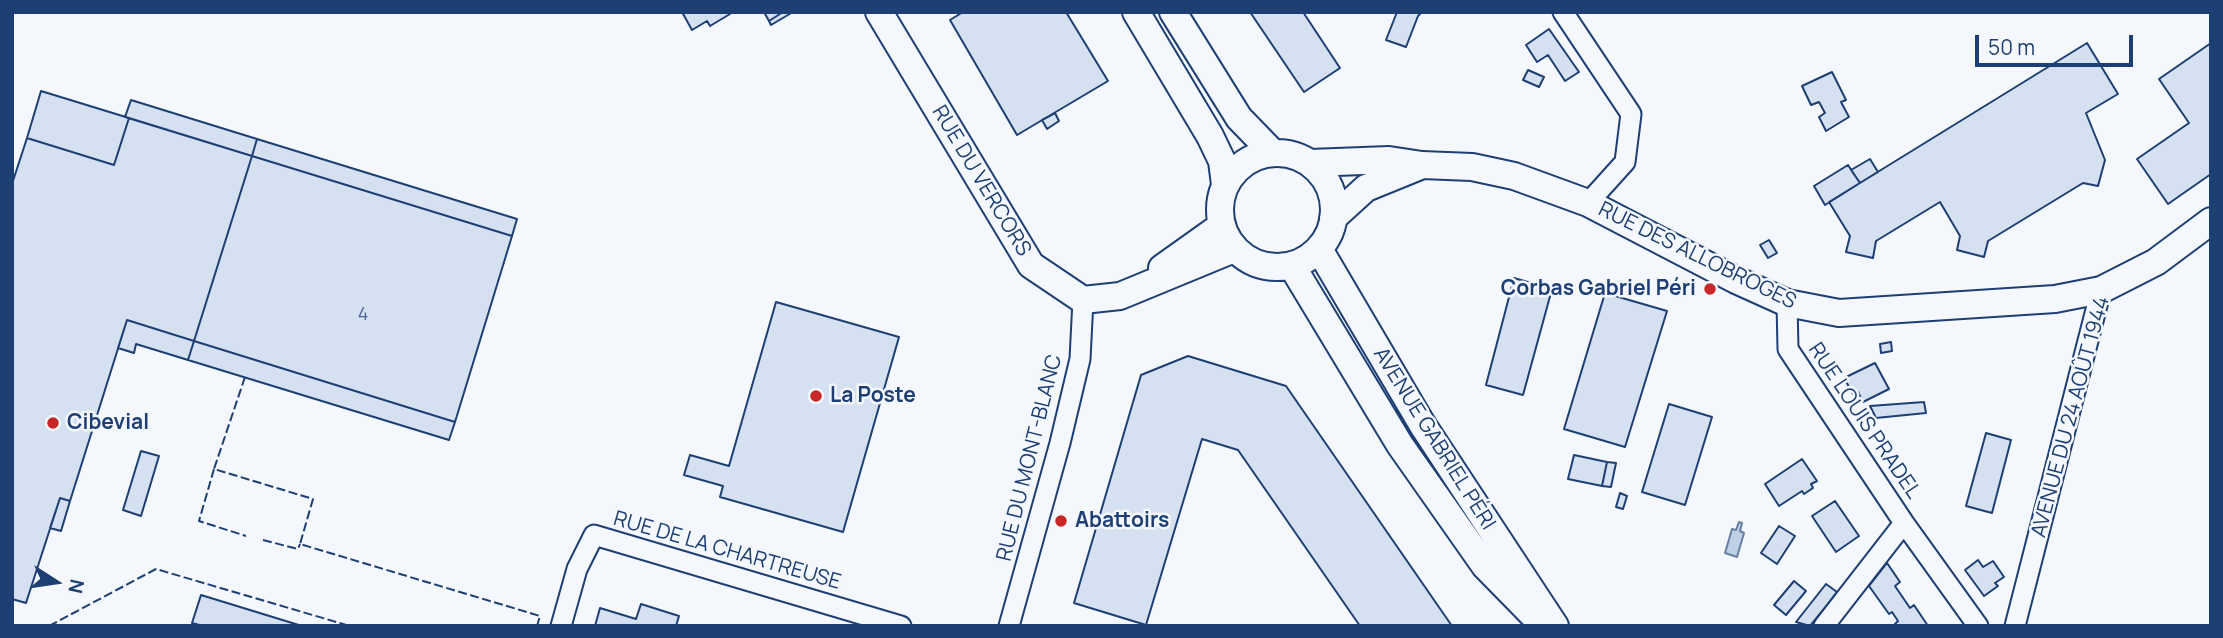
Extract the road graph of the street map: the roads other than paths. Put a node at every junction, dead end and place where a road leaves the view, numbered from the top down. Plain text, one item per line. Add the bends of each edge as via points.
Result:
1 (879, 12) edge
2 (1136, 12) edge
3 (1173, 12) edge
4 (1563, 12) edge
5 (1273, 153) junction
6 (1310, 163) junction
7 (1422, 165) junction
8 (1225, 185) junction
9 (1588, 203) junction
10 (1334, 218) junction
11 (2211, 221) edge
12 (1227, 238) junction
13 (1319, 249) junction
14 (1292, 266) junction
15 (2101, 290) junction
16 (1083, 300) junction
17 (1787, 303) junction
18 (1903, 523) junction
19 (561, 626) edge
20 (901, 626) edge
21 (1009, 626) edge
22 (1544, 626) edge
23 (1555, 626) edge
24 (1825, 626) edge
25 (1978, 626) edge
26 (2015, 626) edge

1 - 16 main road, RUE DU VERCORS via 1031,265
2 - 8 main road via 1210,136 1222,161
3 - 5 main road via 1239,118
4 - 9 street via 1630,114 1625,162
5 - 6 main road
5 - 8 main road via 1245,162
6 - 7 main road, RUE DES ALLOBROGES via 1389,160
6 - 10 main road via 1332,193
7 - 9 main road, RUE DES ALLOBROGES via 1472,167 1514,176
7 - 10 main road, RUE DES ALLOBROGES via 1366,188
8 - 12 main road via 1220,198
9 - 17 main road, RUE DES ALLOBROGES
10 - 13 main road
11 - 15 main road, AVENUE DU 24 AOÛT 1944 via 2156,262
12 - 14 main road via 1246,259 1261,266
12 - 16 main road via 1120,296
13 - 14 main road
13 - 23 main road, AVENUE GABRIEL PÉRI via 1422,424
14 - 22 main road, AVENUE GABRIEL PÉRI via 1400,445 1485,566
15 - 17 main road, RUE DES ALLOBROGES via 2055,299 1839,313
15 - 26 street, AVENUE DU 24 AOÛT 1944
16 - 21 street, RUE DU MONT-BLANC via 1080,359
17 - 18 street, RUE LOUIS PRADEL via 1788,349
18 - 24 street, RUE LOUIS PRADEL
18 - 25 street, RUE LOUIS PRADEL
19 - 20 street, RUE DE LA CHARTREUSE via 577,569 594,535

